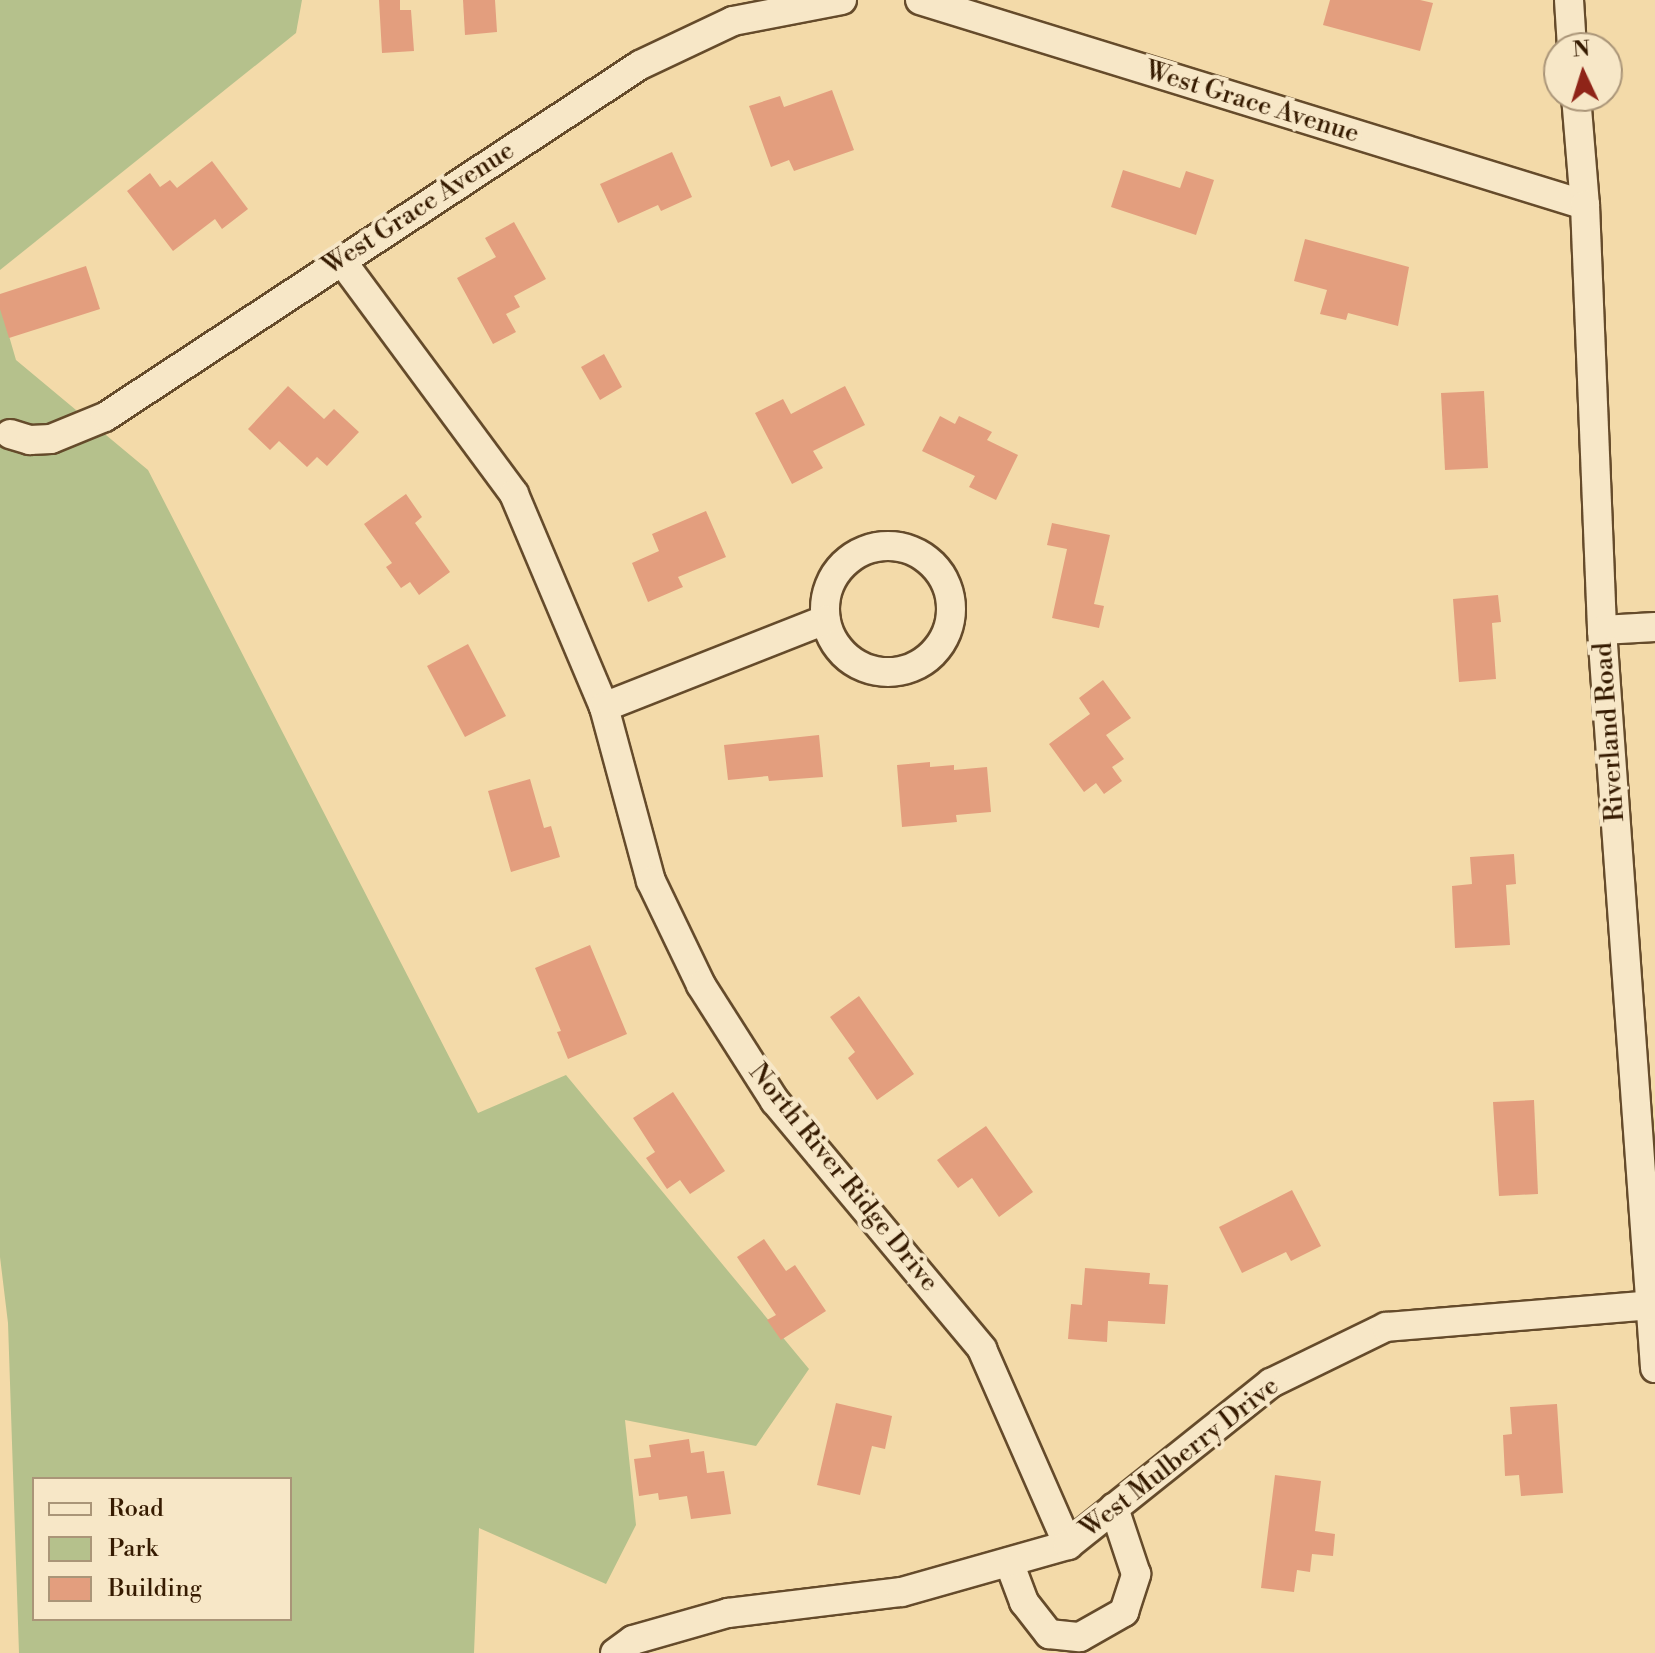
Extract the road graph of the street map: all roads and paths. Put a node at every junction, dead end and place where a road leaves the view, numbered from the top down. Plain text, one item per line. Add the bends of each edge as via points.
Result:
1 (842, 0) edge
2 (920, 0) edge
3 (1569, 0) edge
4 (1571, 32) edge
5 (1577, 112) edge
6 (1585, 205) junction
7 (341, 260) junction
8 (10, 434) dead end
9 (825, 620) junction
10 (1655, 627) edge
11 (1602, 630) junction
12 (604, 707) junction
13 (1652, 1305) edge
14 (1655, 1368) edge
15 (1114, 1508) junction
16 (1068, 1545) junction
17 (1009, 1562) junction
18 (615, 1653) edge

1 - 7 street, West Grace Avenue via 733,21 640,65
2 - 6 street, West Grace Avenue
3 - 4 street
5 - 6 street, Riverland Road
6 - 11 street, Riverland Road
7 - 8 street, West Grace Avenue via 94,423 45,440
7 - 12 street, North River Ridge Drive via 514,494
9 - 9 street via 845,657 883,673 904,671 939,648 952,609 938,570 913,552 882,546 853,557 831,579
9 - 12 street
10 - 11 street
11 - 13 street, Riverland Road
12 - 16 street, North River Ridge Drive via 651,881 701,985 775,1101 982,1349
13 - 14 street, Riverland Road
13 - 15 street, West Mulberry Drive via 1386,1327 1271,1383
15 - 16 street, West Mulberry Drive
15 - 17 street via 1136,1574 1124,1612 1080,1637 1049,1634 1024,1602
16 - 17 street, West Mulberry Drive
17 - 18 street, West Mulberry Drive via 902,1592 728,1613 633,1640

